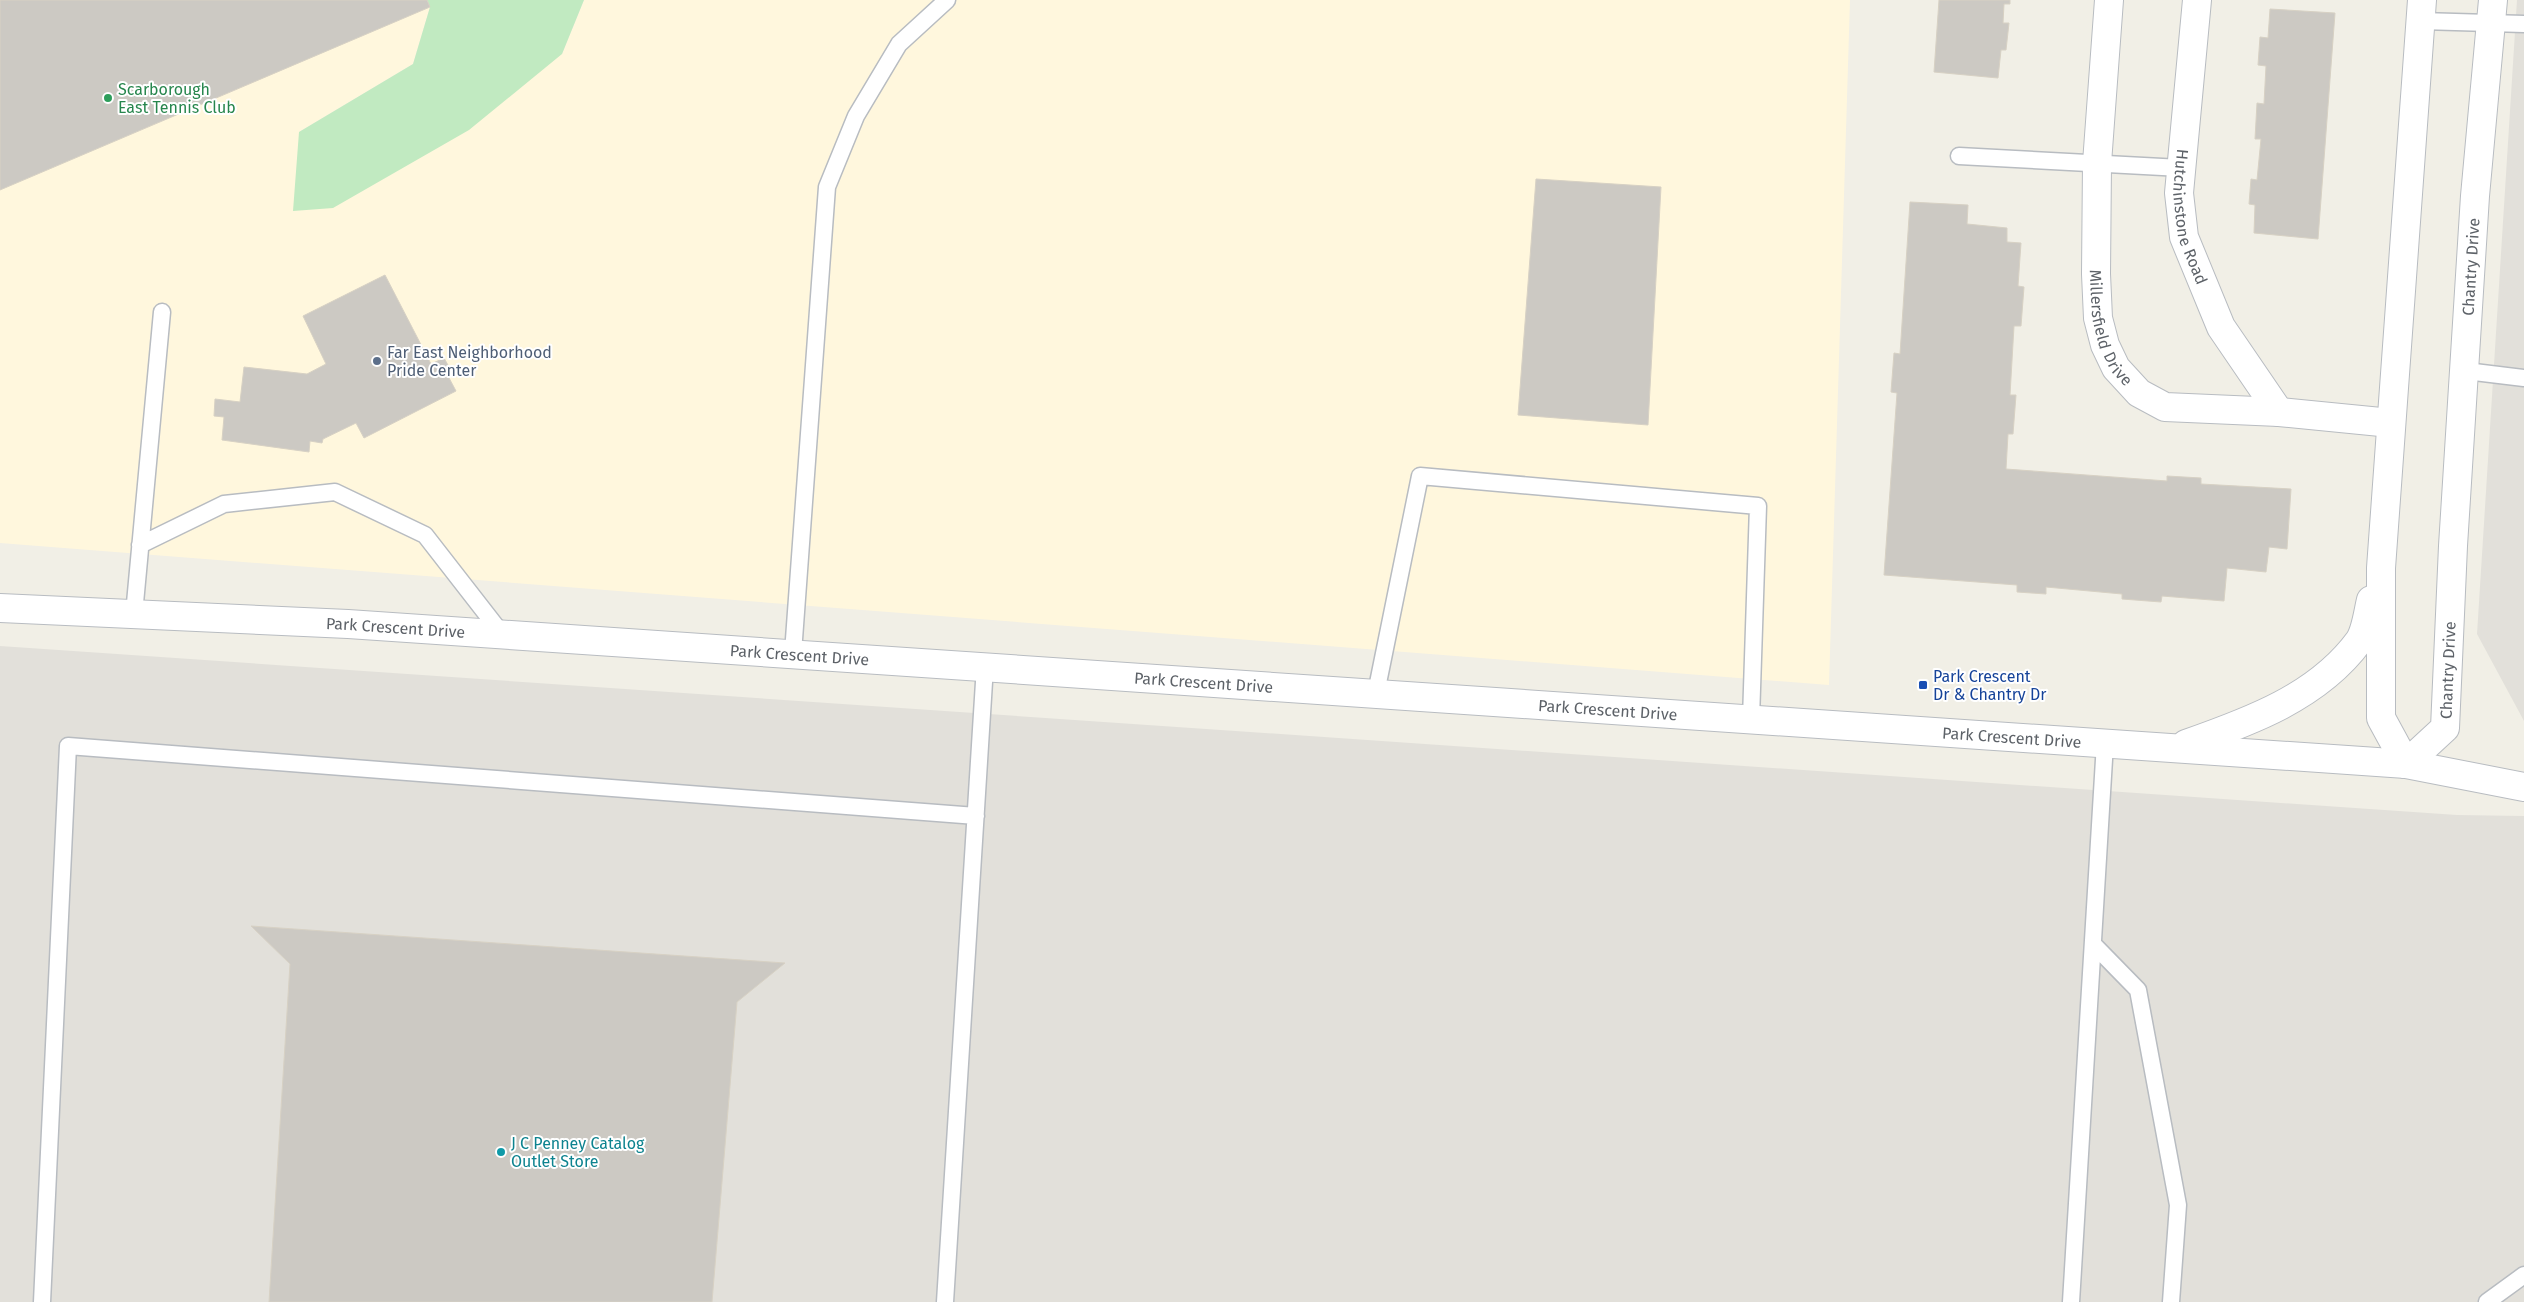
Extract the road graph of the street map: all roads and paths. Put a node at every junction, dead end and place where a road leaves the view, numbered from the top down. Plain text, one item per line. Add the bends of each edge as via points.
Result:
1 (947, 0) edge
2 (2109, 0) edge
3 (2197, 0) edge
4 (2421, 10) edge
5 (2492, 11) edge
6 (2524, 24) edge
7 (1958, 156) dead end
8 (2097, 163) junction
9 (2181, 168) junction
10 (162, 312) dead end
11 (2466, 371) junction
12 (2524, 378) edge
13 (2278, 412) junction
14 (2391, 423) junction
15 (140, 545) junction
16 (2380, 568) junction
17 (0, 608) edge
18 (134, 614) junction
19 (502, 634) junction
20 (793, 653) junction
21 (985, 666) junction
22 (1376, 693) junction
23 (1751, 719) junction
24 (2105, 743) junction
25 (2176, 748) junction
26 (2406, 764) junction
27 (2524, 787) edge
28 (976, 816) junction
29 (2093, 944) junction
30 (2524, 1275) edge
31 (42, 1302) edge
32 (945, 1302) edge
33 (2071, 1302) edge
34 (2171, 1302) edge
35 (2487, 1302) edge

1 - 20 lane via 899,44 856,116 827,187
2 - 8 street, Millersfield Drive
3 - 9 street, Hutchinstone Road
4 - 5 lane
4 - 14 street
5 - 6 lane
5 - 11 street, Chantry Drive via 2475,196
7 - 8 lane
8 - 9 lane
8 - 13 street, Millersfield Drive via 2098,318 2105,345 2116,368 2139,392 2164,407
9 - 13 street, Hutchinstone Road via 2179,193 2184,237 2221,327
10 - 15 lane
11 - 12 lane
11 - 26 street, Chantry Drive via 2453,546 2445,728
13 - 14 street, Millersfield Drive
14 - 16 street
15 - 18 lane
15 - 19 lane via 224,504 335,492 424,535
16 - 25 street via 2360,639 2331,672 2303,693 2244,724
16 - 26 street via 2381,718
17 - 18 street, Park Crescent Drive
18 - 19 street, Park Crescent Drive
19 - 20 street, Park Crescent Drive
20 - 21 street, Park Crescent Drive
21 - 22 street, Park Crescent Drive
21 - 28 lane
22 - 23 street, Park Crescent Drive
22 - 23 lane via 1420,476 1758,506
23 - 24 street, Park Crescent Drive
24 - 25 street, Park Crescent Drive
24 - 29 lane
25 - 26 street, Park Crescent Drive
26 - 27 street, Park Crescent Drive
28 - 31 lane via 68,746
28 - 32 lane
29 - 33 lane
29 - 34 lane via 2138,990 2178,1205
30 - 35 lane

